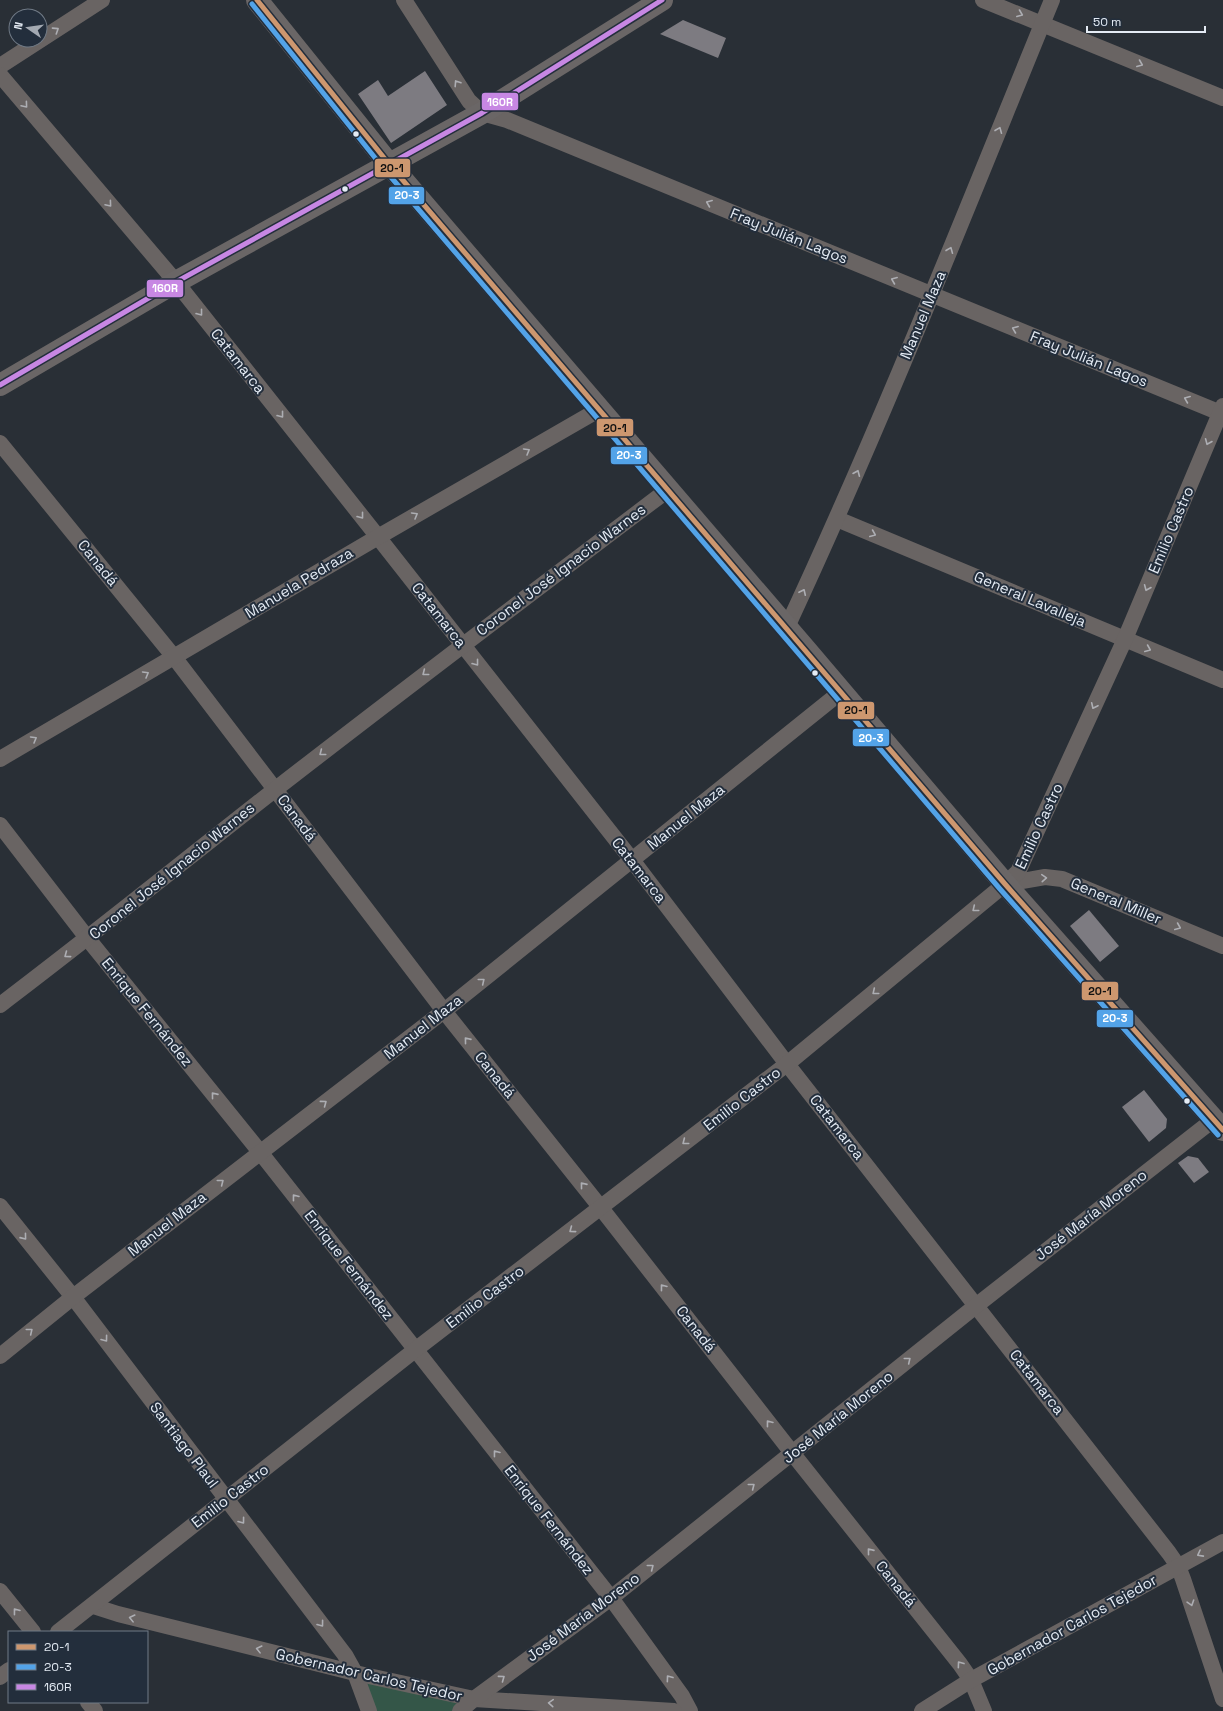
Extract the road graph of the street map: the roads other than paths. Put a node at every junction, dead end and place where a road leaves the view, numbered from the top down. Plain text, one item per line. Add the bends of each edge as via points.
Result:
1 (102, 0) edge
2 (257, 0) edge
3 (404, 0) edge
4 (662, 0) edge
5 (984, 0) edge
6 (1052, 0) edge
7 (1043, 24) junction
8 (0, 66) edge
9 (0, 75) edge
10 (1223, 98) edge
11 (482, 113) junction
12 (389, 164) junction
13 (176, 282) junction
14 (931, 295) junction
15 (0, 385) edge
16 (600, 409) junction
17 (1222, 411) edge
18 (0, 442) edge
19 (669, 490) junction
20 (838, 519) junction
21 (378, 537) junction
22 (787, 627) junction
23 (1125, 639) junction
24 (462, 645) junction
25 (174, 658) junction
26 (1223, 680) edge
27 (842, 691) junction
28 (0, 759) edge
29 (275, 789) junction
30 (0, 825) edge
31 (632, 860) junction
32 (1005, 884) junction
33 (88, 938) junction
34 (1223, 946) edge
35 (0, 1005) edge
36 (444, 1011) junction
37 (787, 1064) junction
38 (1218, 1125) edge
39 (260, 1152) junction
40 (0, 1206) edge
41 (601, 1208) junction
42 (73, 1297) junction
43 (977, 1305) junction
44 (415, 1350) junction
45 (0, 1356) edge
46 (793, 1454) junction
47 (226, 1500) junction
48 (1223, 1542) edge
49 (1178, 1566) junction
50 (0, 1591) edge
51 (611, 1598) junction
52 (93, 1606) junction
53 (32, 1631) edge
54 (59, 1631) edge
55 (8, 1671) edge
56 (355, 1673) junction
57 (0, 1677) edge
58 (971, 1680) junction
59 (1223, 1698) edge
60 (474, 1699) junction
61 (89, 1703) edge
62 (95, 1711) edge
63 (369, 1711) edge
64 (460, 1711) edge
65 (674, 1711) edge
66 (690, 1711) edge
67 (922, 1711) edge
68 (984, 1711) edge

8 -> 1 street
2 - 12 main road
11 -> 3 street, Fray Julián Lagos via 469,101
4 - 11 main road
5 -> 7 street
6 - 7 street, Manuel Maza
7 -> 10 street
14 -> 7 street, Manuel Maza
9 -> 13 street, Catamarca
11 - 12 main road
14 -> 11 street, Fray Julián Lagos via 507,120
12 - 13 main road
12 - 16 main road
13 - 15 main road
13 -> 21 street, Catamarca
17 -> 14 street, Fray Julián Lagos
20 -> 14 street, Manuel Maza
16 - 19 main road
21 -> 16 street, Manuela Pedraza
17 -> 23 street, Emilio Castro
18 - 25 street, Canadá
19 - 22 main road
19 - 24 street, Coronel José Ignacio Warnes
22 -> 20 street, Manuel Maza
20 -> 23 street, General Lavalleja
21 - 24 street, Catamarca
21 - 25 street, Manuela Pedraza
22 - 27 main road
23 -> 26 street, General Lavalleja
23 -> 32 street, Emilio Castro via 1018,872
24 -> 29 street, Coronel José Ignacio Warnes
24 -> 31 street, Catamarca
28 -> 25 street, Manuela Pedraza
25 - 29 street, Canadá
27 - 31 street, Manuel Maza
27 - 32 main road
29 - 33 street, Coronel José Ignacio Warnes
29 - 36 street, Canadá
30 - 33 street, Enrique Fernández
36 -> 31 street, Manuel Maza
31 - 37 street, Catamarca
32 -> 34 street, General Miller via 1045,877 1062,879
32 -> 37 street, Emilio Castro
32 - 38 main road
33 -> 35 street, Coronel José Ignacio Warnes
39 -> 33 street, Enrique Fernández
39 -> 36 street, Manuel Maza
41 -> 36 street, Canadá
37 -> 41 street, Emilio Castro
37 - 43 street, Catamarca
38 - 43 street, José María Moreno
42 -> 39 street, Manuel Maza
44 -> 39 street, Enrique Fernández
40 -> 42 street, Santiago Plaul
41 -> 44 street, Emilio Castro
46 -> 41 street, Canadá
45 -> 42 street, Manuel Maza
42 -> 47 street, Santiago Plaul
46 -> 43 street, José María Moreno
43 - 49 street, Catamarca
44 - 47 street, Emilio Castro
51 -> 44 street, Enrique Fernández
51 -> 46 street, José María Moreno
58 -> 46 street, Canadá
47 - 52 street, Emilio Castro
47 -> 56 street, Santiago Plaul via 345,1655
48 -> 49 street, Gobernador Carlos Tejedor
49 - 58 street, Gobernador Carlos Tejedor
49 -> 59 street, Catamarca
53 -> 50 street
60 -> 51 street, José María Moreno
66 -> 51 street, Enrique Fernández via 682,1696
52 - 54 street, Emilio Castro
56 -> 52 street, Gobernador Carlos Tejedor
55 - 57 street
56 - 60 street, Gobernador Carlos Tejedor
56 - 63 street, Santiago Plaul
58 - 67 street, Gobernador Carlos Tejedor
58 - 68 street, Canadá
60 - 64 street, José María Moreno
65 -> 60 street, Gobernador Carlos Tejedor
61 - 62 street

